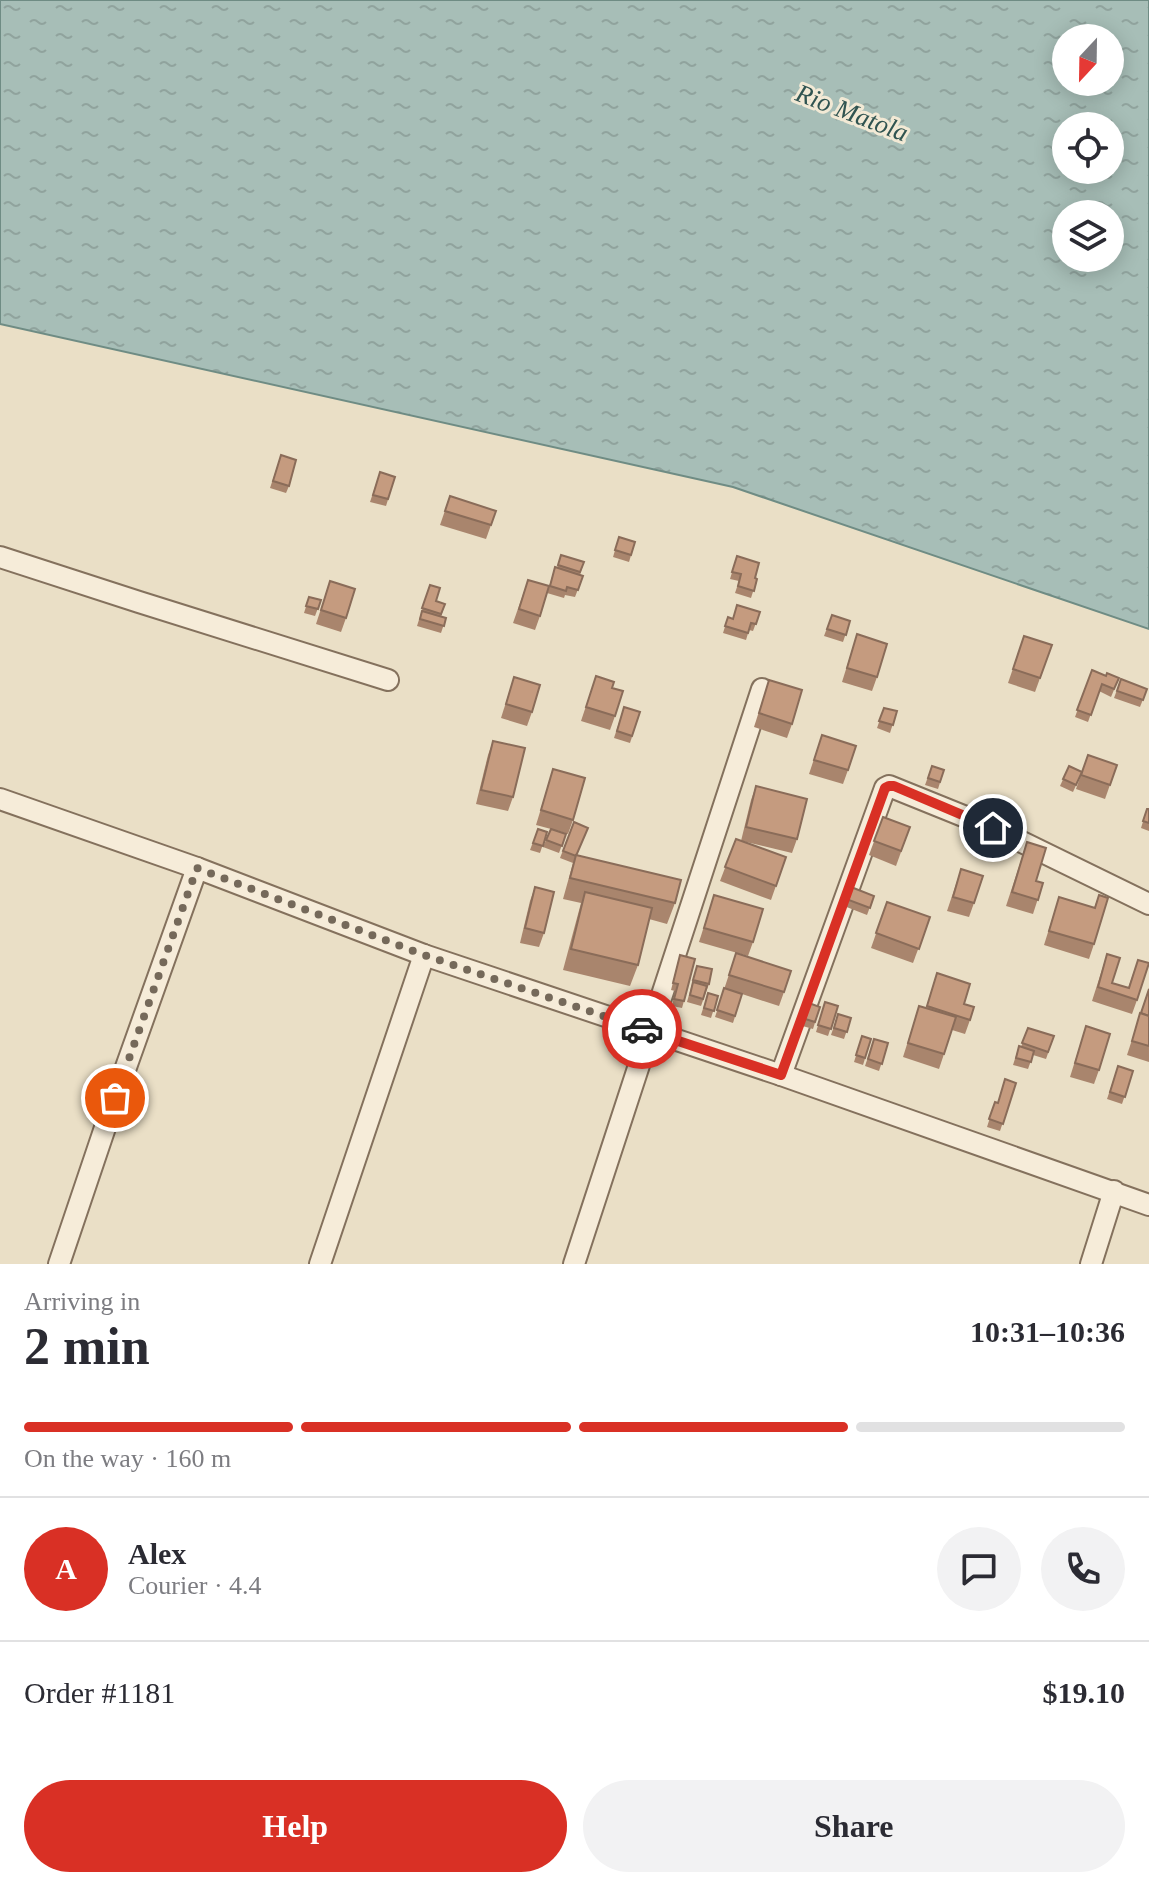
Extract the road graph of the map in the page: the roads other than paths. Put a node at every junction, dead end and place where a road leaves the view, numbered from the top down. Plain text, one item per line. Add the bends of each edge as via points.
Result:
1 (0, 557) edge
2 (388, 680) dead end
3 (762, 689) dead end
4 (0, 799) edge
5 (197, 868) junction
6 (1149, 904) edge
7 (424, 955) junction
8 (650, 1032) junction
9 (781, 1075) junction
10 (1114, 1191) junction
11 (1149, 1205) edge
12 (59, 1264) edge
13 (320, 1264) edge
14 (574, 1264) edge
15 (1091, 1264) edge

1 - 2 street
3 - 8 street
4 - 5 street
5 - 7 street
5 - 12 street
6 - 9 street via 993,828 889,786
7 - 8 street
7 - 13 street
8 - 9 street
8 - 14 street
9 - 10 street
10 - 11 street
10 - 15 street

